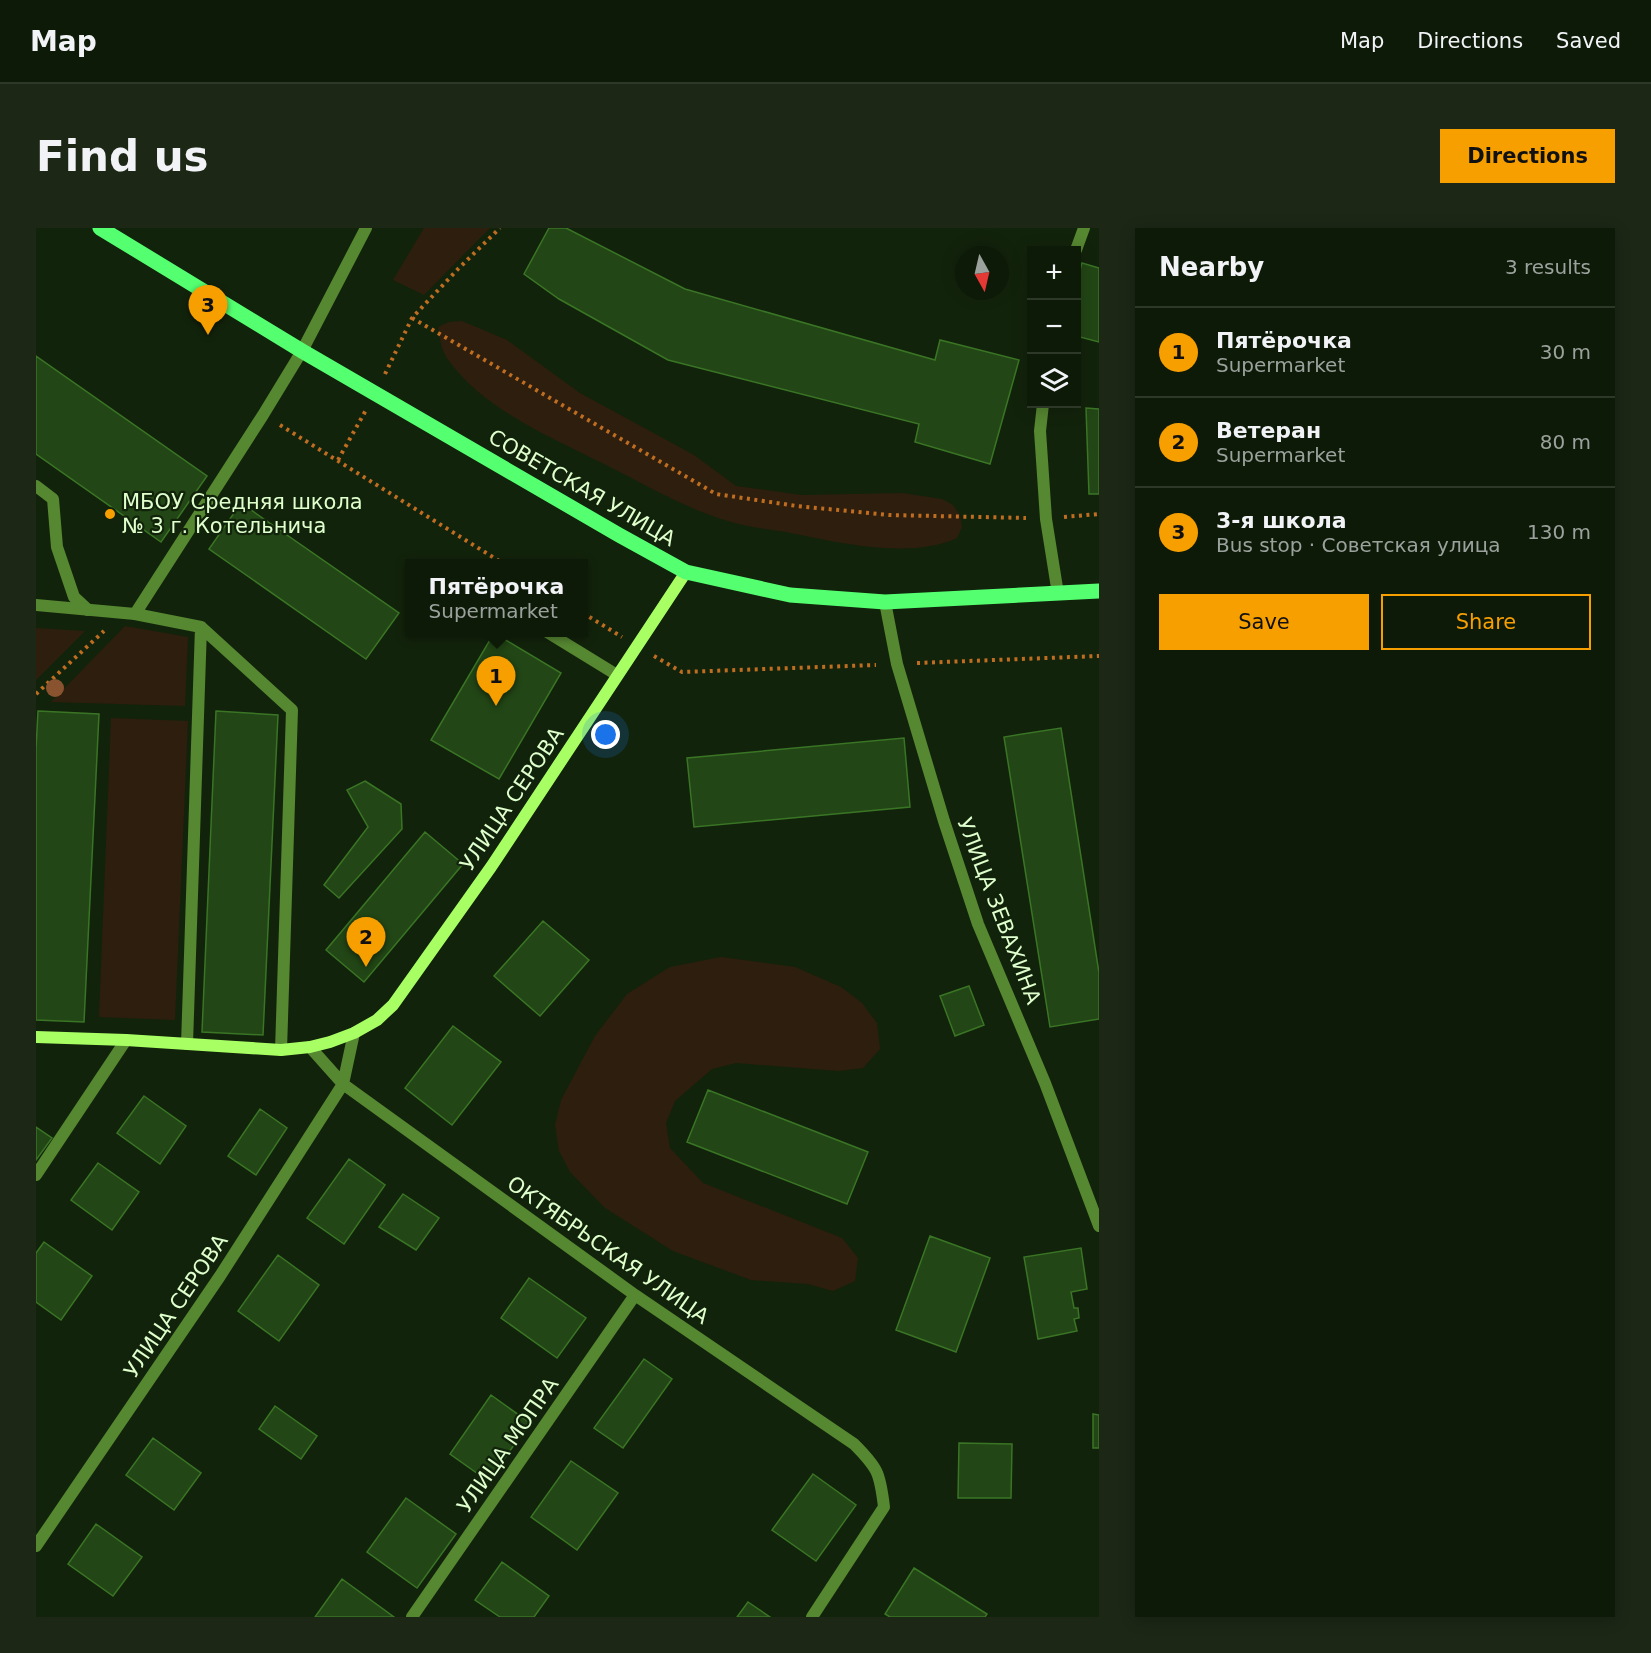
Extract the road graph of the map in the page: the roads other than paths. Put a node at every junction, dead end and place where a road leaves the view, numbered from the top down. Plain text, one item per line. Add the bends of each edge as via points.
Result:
1 (100, 228) edge
2 (366, 228) edge
3 (1084, 228) edge
4 (1077, 246) edge
5 (302, 351) junction
6 (1043, 408) edge
7 (36, 486) edge
8 (686, 572) junction
9 (1099, 591) edge
10 (1058, 594) junction
11 (885, 602) junction
12 (36, 605) edge
13 (88, 610) junction
14 (129, 614) junction
15 (201, 627) junction
16 (554, 637) edge
17 (617, 675) junction
18 (354, 1033) junction
19 (36, 1037) edge
20 (126, 1040) junction
21 (187, 1044) junction
22 (309, 1047) junction
23 (281, 1050) junction
24 (343, 1084) junction
25 (36, 1175) edge
26 (1099, 1226) edge
27 (635, 1295) junction
28 (36, 1546) edge
29 (412, 1617) edge
30 (812, 1617) edge

1 - 5 main road, СОВЕТСКАЯ УЛИЦА
2 - 5 street
3 - 4 street
5 - 8 main road, СОВЕТСКАЯ УЛИЦА
5 - 14 street via 264,415
6 - 10 street via 1040,431 1046,519
7 - 13 street via 53,499 57,547 74,597
8 - 11 main road, СОВЕТСКАЯ УЛИЦА via 790,595
8 - 17 street, УЛИЦА СЕРОВА
9 - 10 main road, СОВЕТСКАЯ УЛИЦА
10 - 11 main road, СОВЕТСКАЯ УЛИЦА
11 - 26 street, УЛИЦА ЗЕВАХИНА via 897,664 978,924 1045,1083
12 - 13 street
13 - 14 street
14 - 15 street
15 - 21 street
15 - 23 street via 292,710
16 - 17 street
17 - 18 street, УЛИЦА СЕРОВА via 491,867 393,1005
18 - 22 street
18 - 24 street
19 - 20 street
20 - 21 street
20 - 25 street
21 - 23 street
22 - 23 street
22 - 24 street, ОКТЯБРЬСКАЯ УЛИЦА
24 - 27 street, ОКТЯБРЬСКАЯ УЛИЦА
24 - 28 street, УЛИЦА СЕРОВА via 220,1276
27 - 29 street, УЛИЦА МОПРА
27 - 30 street, ОКТЯБРЬСКАЯ УЛИЦА via 854,1444 873,1463 884,1507

